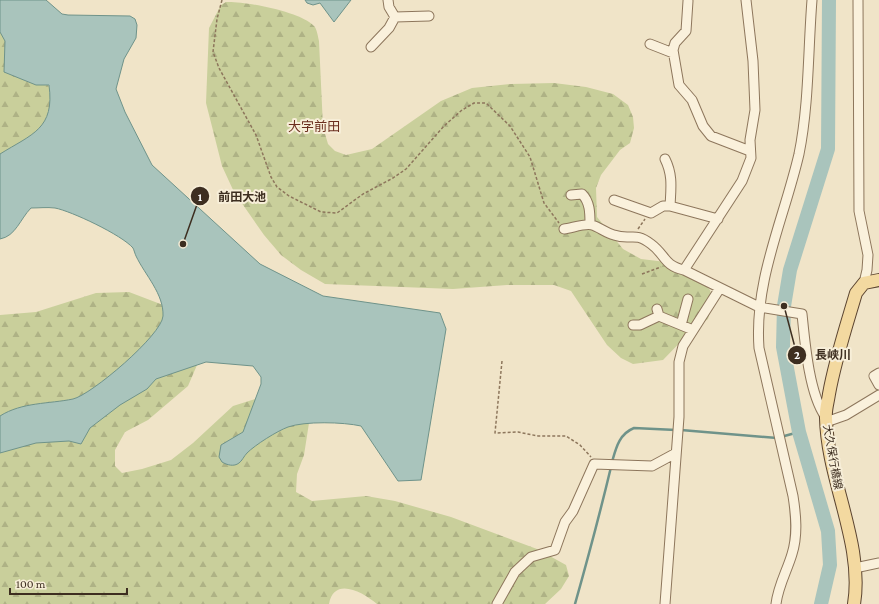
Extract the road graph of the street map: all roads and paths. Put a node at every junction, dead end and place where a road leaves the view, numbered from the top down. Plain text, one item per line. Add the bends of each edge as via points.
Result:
1 (222, 0) edge
2 (388, 0) edge
3 (688, 0) edge
4 (746, 0) edge
5 (812, 0) edge
6 (858, 0) edge
7 (429, 16) dead end
8 (395, 17) junction
9 (650, 44) dead end
10 (371, 47) dead end
11 (673, 53) junction
12 (750, 151) junction
13 (665, 159) dead end
14 (576, 192) dead end
15 (614, 200) dead end
16 (670, 206) junction
17 (651, 213) junction
18 (718, 218) junction
19 (590, 224) junction
20 (564, 229) joint
21 (635, 236) junction
22 (669, 265) junction
23 (684, 270) junction
24 (642, 274) dead end
25 (879, 280) edge
26 (864, 283) junction
27 (720, 288) junction
28 (688, 299) dead end
29 (762, 308) junction
30 (633, 325) dead end
31 (681, 325) junction
32 (693, 330) junction
33 (502, 361) dead end
34 (879, 373) edge
35 (879, 385) edge
36 (879, 395) edge
37 (826, 419) junction
38 (676, 453) junction
39 (598, 465) junction
40 (879, 563) edge
41 (855, 568) junction
42 (497, 604) edge
43 (665, 604) edge
44 (776, 604) edge
45 (854, 604) edge

1 - 20 path via 213,52 219,68 256,135 271,177 289,196 321,212 337,213 363,194 406,169 444,126 462,110 474,102 486,103 510,126 530,157 544,203
2 - 8 street
3 - 11 street via 686,31 675,43
4 - 12 street via 753,61 755,110
5 - 29 street via 803,131 763,279
6 - 26 street via 859,211 868,256
7 - 8 street
8 - 10 street via 389,28
9 - 11 street
11 - 12 street via 679,85 692,100 703,126 711,136
12 - 18 street via 742,181
13 - 16 street via 670,170 672,186
14 - 19 street via 586,198
15 - 17 street
16 - 17 street via 663,206
16 - 18 street
17 - 21 path
18 - 23 street
19 - 20 street
19 - 21 street via 614,235 626,238
21 - 22 street via 653,245
22 - 23 street
22 - 24 path
23 - 27 street
25 - 26 main road
26 - 37 main road, 大久保行橋線 via 856,294 844,331
27 - 29 street
27 - 32 street
28 - 31 street
29 - 37 street via 802,314 818,406
29 - 44 street via 757,326 759,348 793,496 796,520 792,554
30 - 31 street via 640,325 658,312
31 - 32 street
32 - 38 street via 683,346 679,362
33 - 39 path via 495,433 566,436 580,445
34 - 35 street via 874,376
36 - 37 street via 846,415
37 - 41 main road, 大久保行橋線 via 832,463
38 - 39 street via 652,466
38 - 43 street
39 - 42 street via 594,464 555,550 531,557 515,572
40 - 41 street
41 - 45 main road, 大久保行橋線 via 857,587

